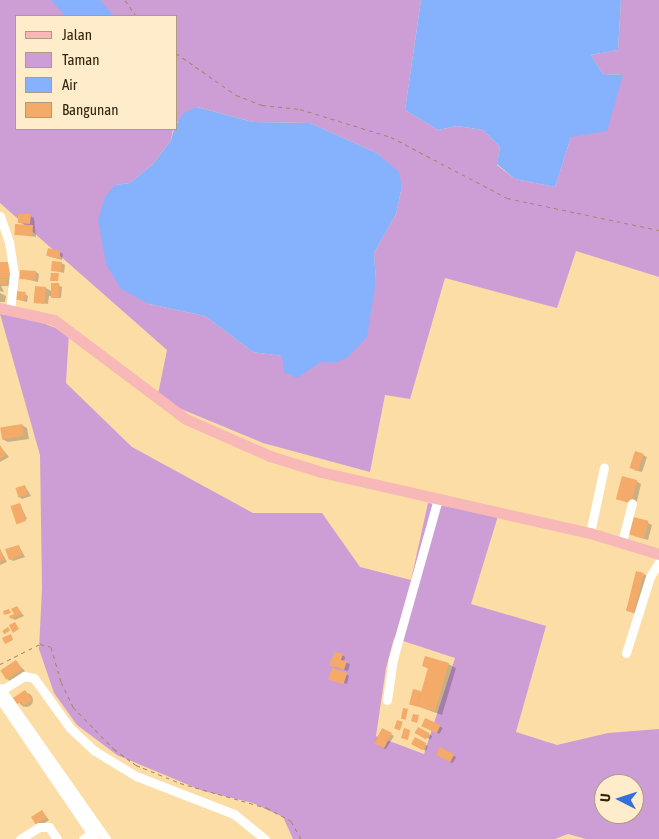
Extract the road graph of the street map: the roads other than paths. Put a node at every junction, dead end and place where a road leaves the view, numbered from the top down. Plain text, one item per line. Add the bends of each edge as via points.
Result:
1 (0, 216) edge
2 (5, 309) edge
3 (604, 467) dead end
4 (438, 499) junction
5 (632, 503) dead end
6 (590, 533) junction
7 (622, 542) junction
8 (659, 554) edge
9 (659, 562) edge
10 (626, 653) dead end
11 (0, 692) edge
12 (387, 700) dead end
13 (93, 836) edge
14 (20, 839) edge
15 (57, 839) edge
16 (83, 839) edge
17 (106, 839) edge
18 (265, 839) edge

1 - 2 street via 9,242 14,273
2 - 4 main road via 54,320 186,419 209,430 270,456 321,472
3 - 6 street
4 - 6 main road
4 - 12 street via 393,659
5 - 7 street
6 - 7 main road
7 - 8 main road
9 - 10 street via 650,577
11 - 13 street
11 - 17 street
11 - 18 street via 24,676 34,678 70,728 95,751 136,776 234,814
13 - 16 street
14 - 15 street via 38,827 49,828

